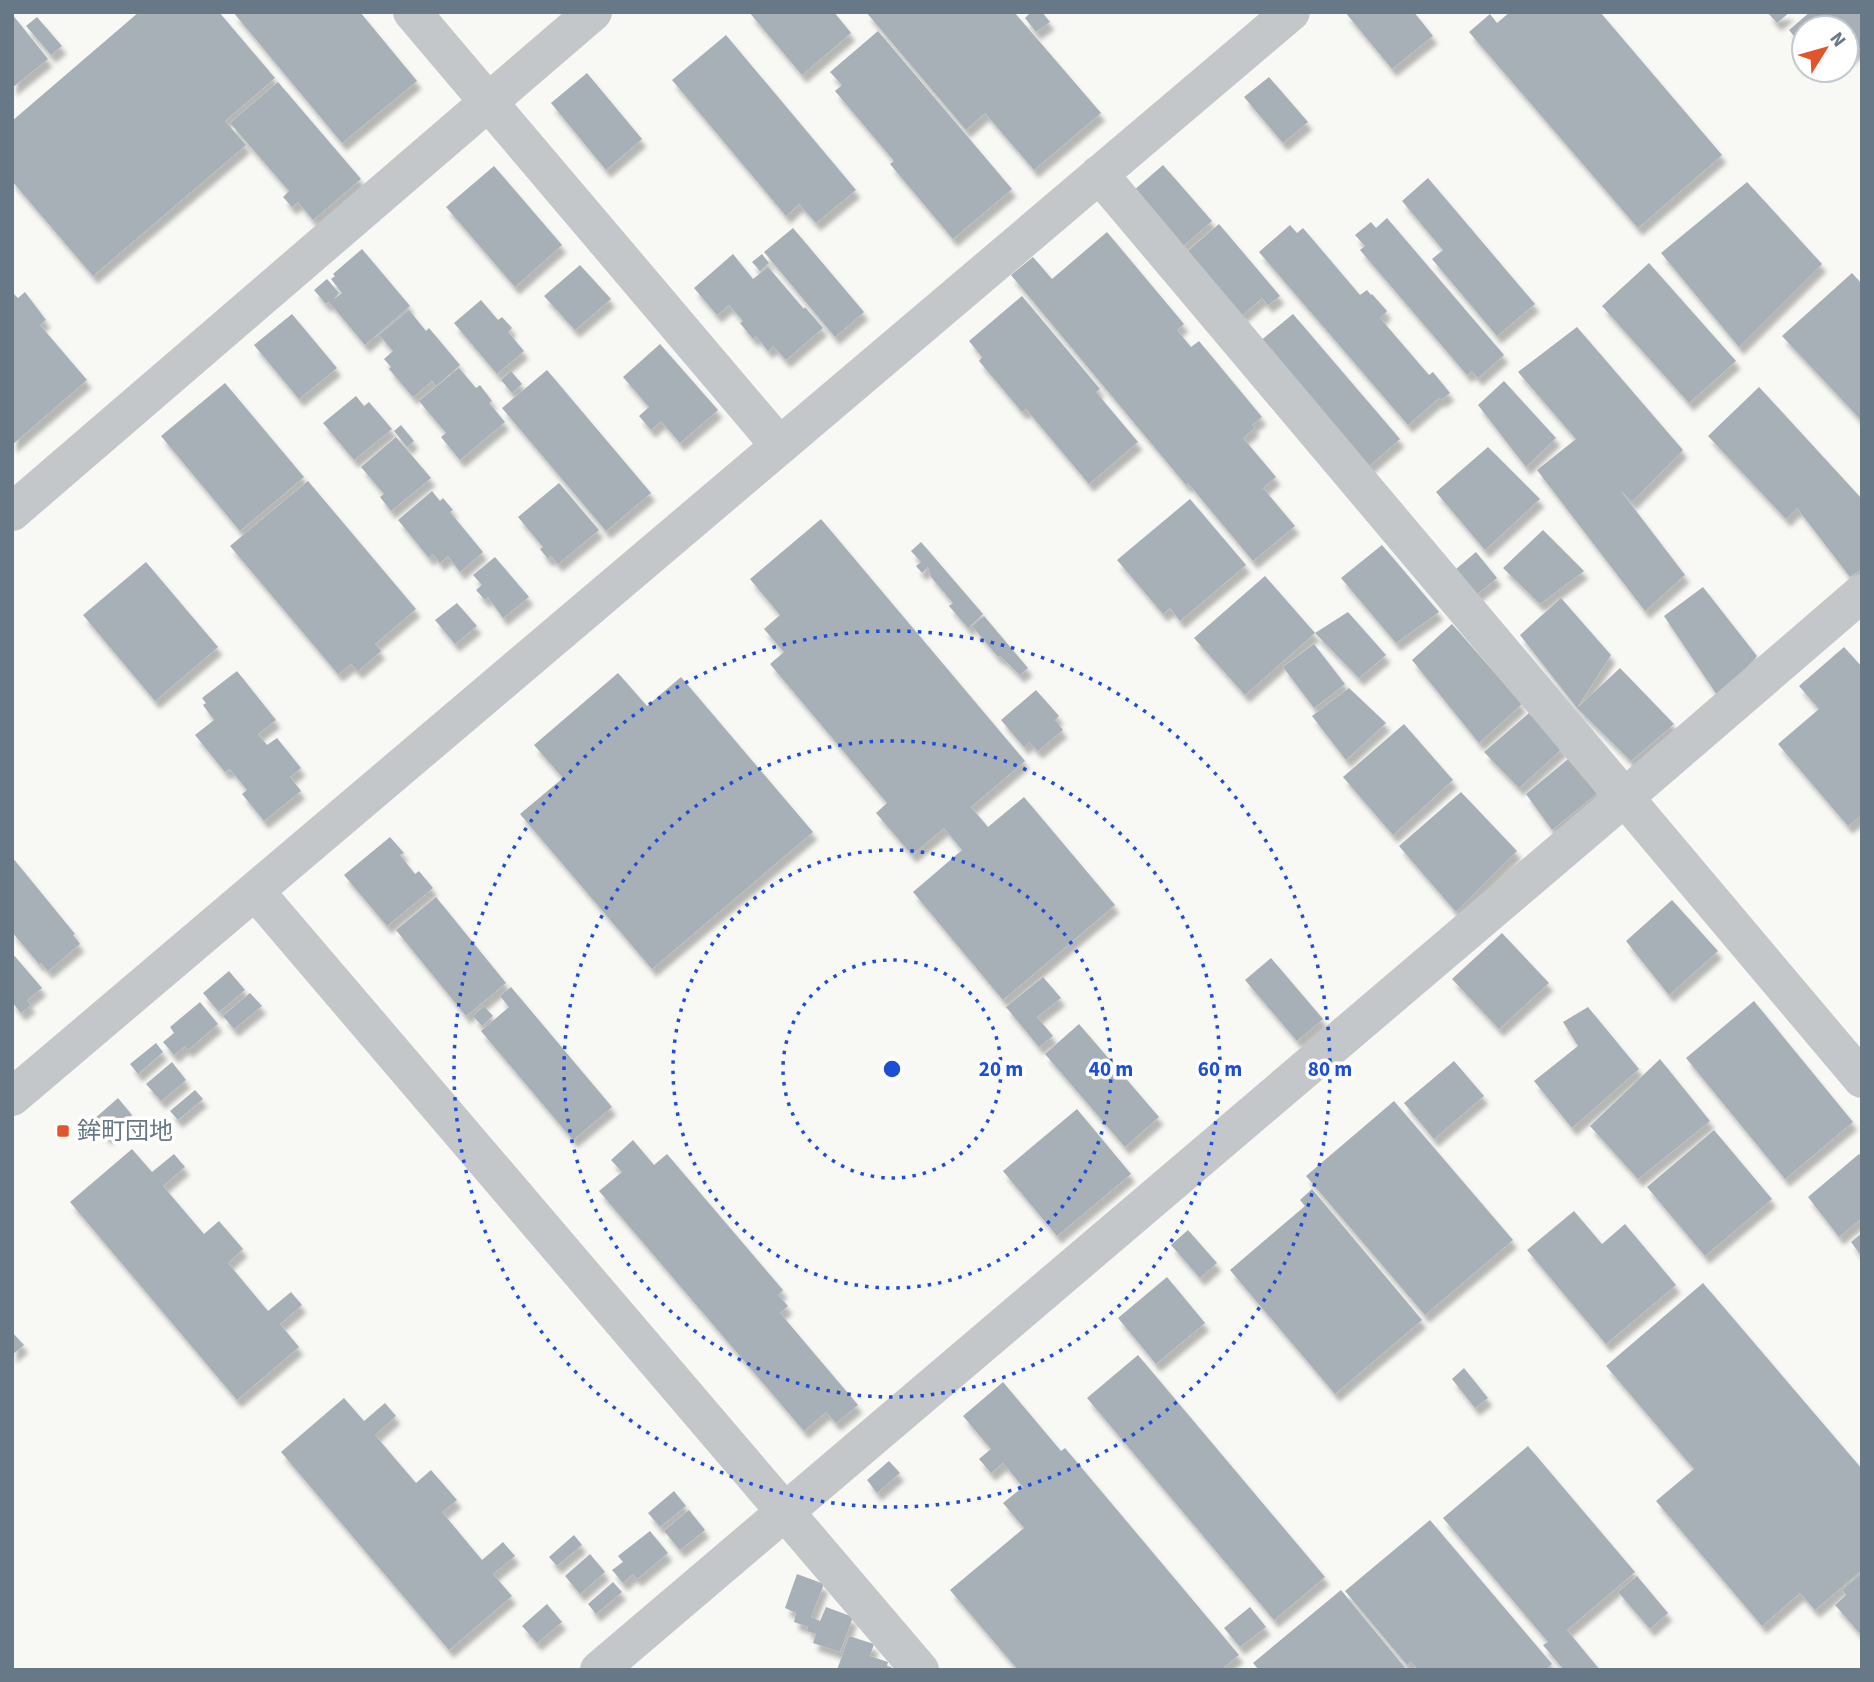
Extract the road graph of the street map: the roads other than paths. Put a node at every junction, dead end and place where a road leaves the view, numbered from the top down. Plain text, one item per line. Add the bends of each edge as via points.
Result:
1 (412, 12) edge
2 (593, 12) edge
3 (1291, 12) edge
4 (488, 101) junction
5 (1099, 174) junction
6 (779, 445) junction
7 (12, 512) edge
8 (1862, 593) edge
9 (1625, 797) junction
10 (255, 891) junction
11 (1862, 1079) edge
12 (12, 1097) edge
13 (785, 1511) junction
14 (599, 1670) edge
15 (920, 1670) edge

1 - 4 street
2 - 4 street
3 - 5 street
4 - 6 street
4 - 7 street
5 - 6 street
5 - 9 street
6 - 10 street
8 - 9 street
9 - 11 street
9 - 13 street
10 - 12 street
10 - 13 street
13 - 14 street
13 - 15 street

